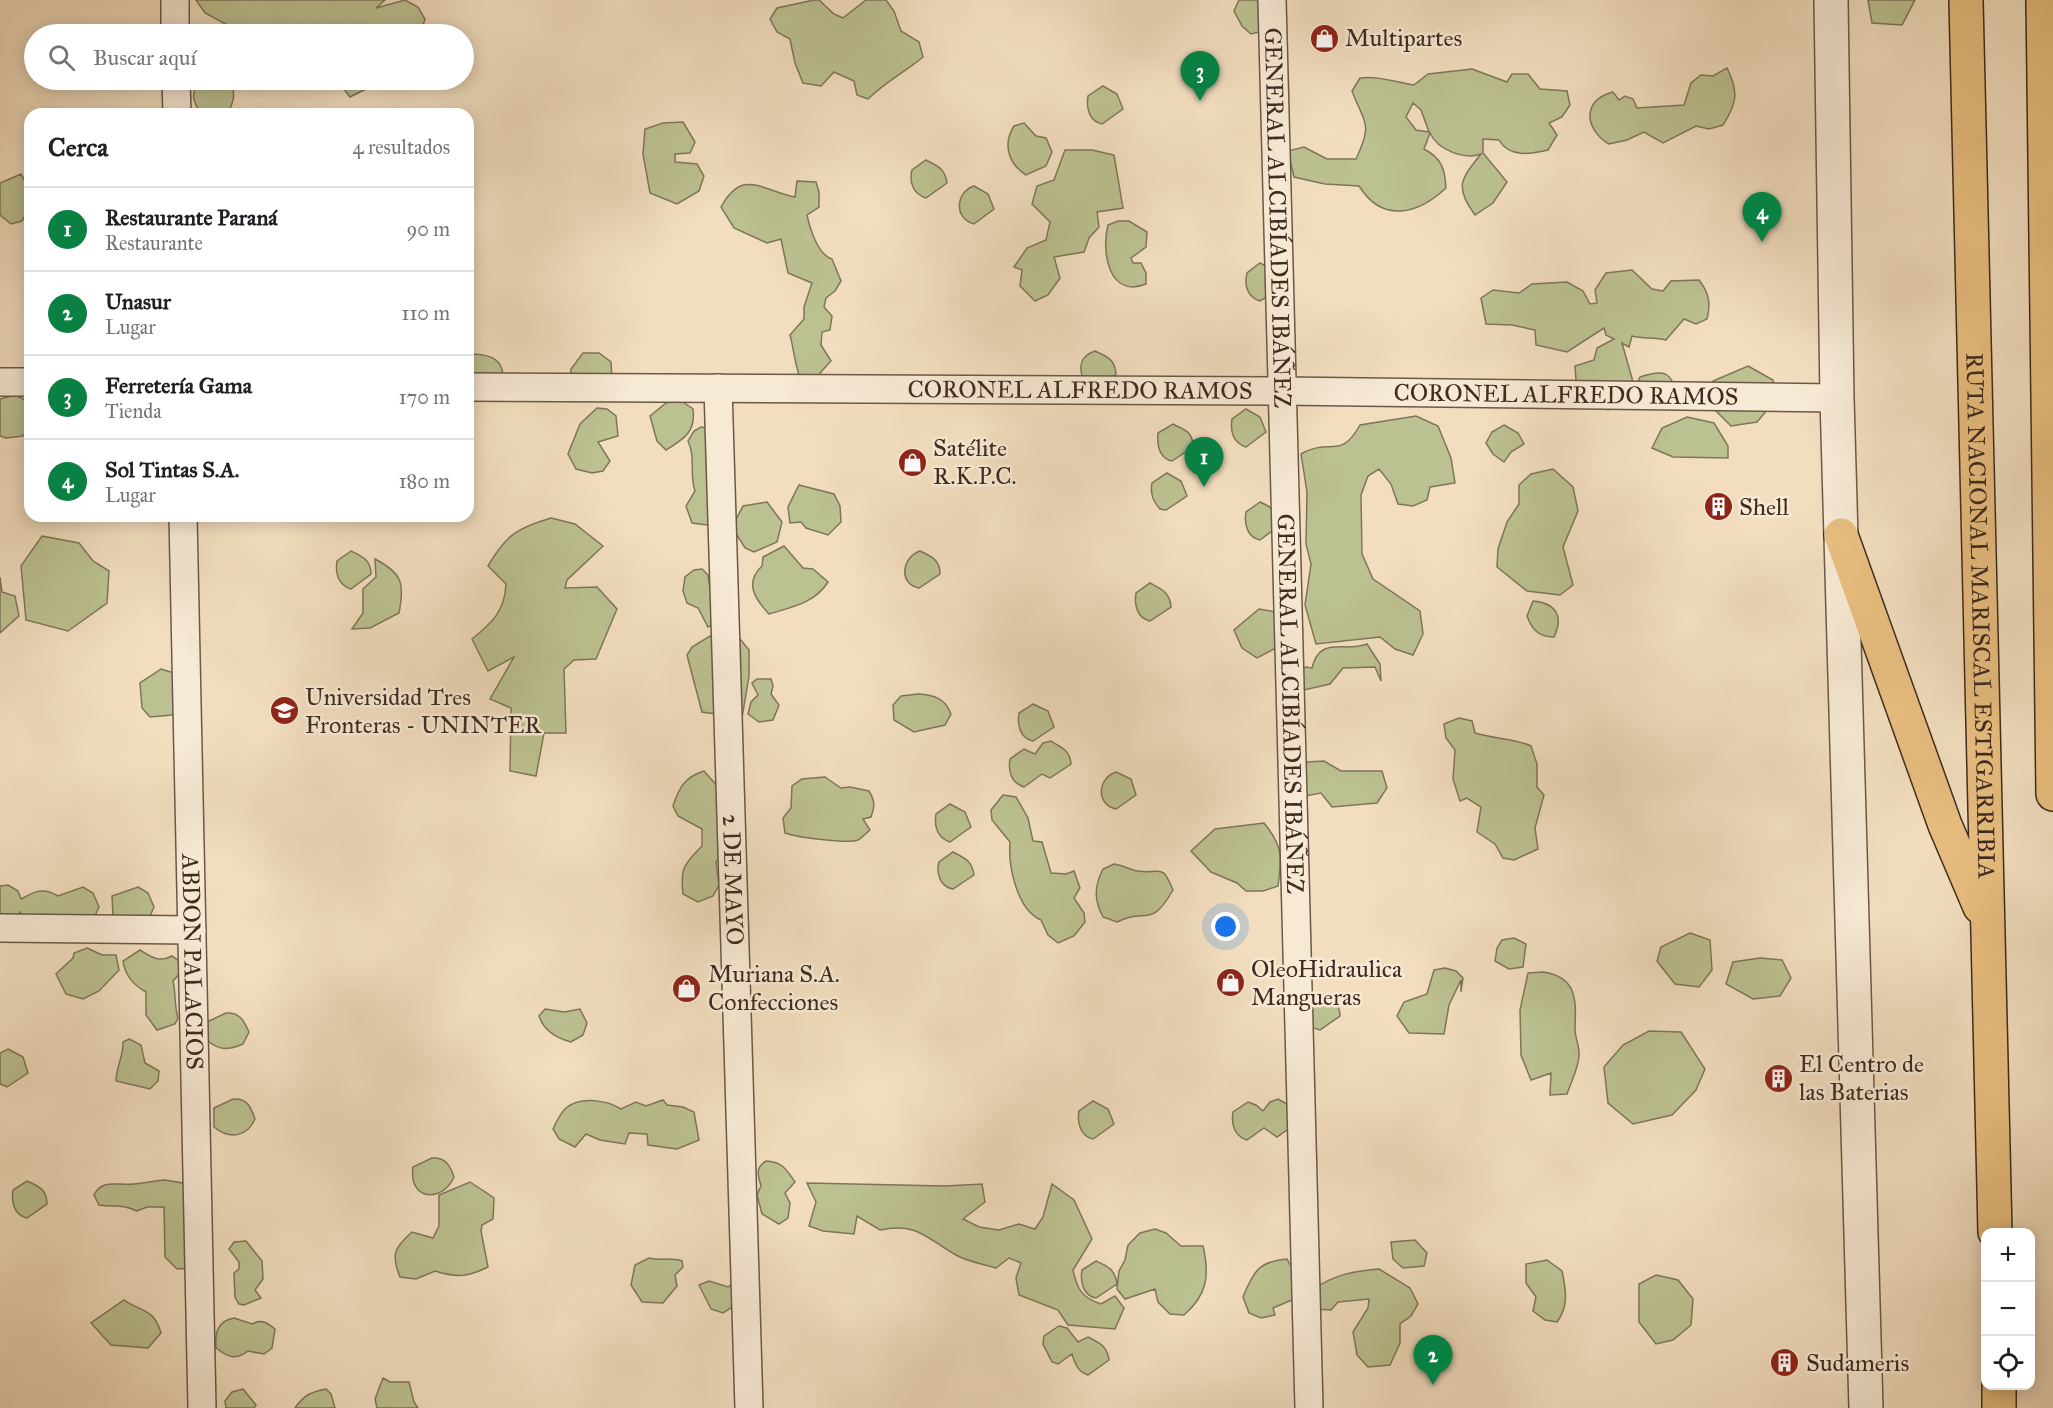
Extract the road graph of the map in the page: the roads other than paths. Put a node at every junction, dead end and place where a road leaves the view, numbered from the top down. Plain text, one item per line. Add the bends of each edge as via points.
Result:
1 (175, 0) edge
2 (1272, 0) edge
3 (1831, 0) edge
4 (1966, 0) edge
5 (2043, 0) edge
6 (176, 24) edge
7 (176, 90) edge
8 (177, 108) edge
9 (0, 382) edge
10 (24, 382) edge
11 (474, 387) edge
12 (718, 388) junction
13 (1282, 391) junction
14 (1837, 398) junction
15 (183, 522) edge
16 (1841, 535) junction
17 (2053, 794) edge
18 (1987, 922) junction
19 (0, 928) edge
20 (192, 930) junction
21 (1995, 1228) edge
22 (1999, 1390) edge
23 (202, 1408) edge
24 (749, 1408) edge
25 (1309, 1408) edge
26 (1866, 1408) edge
27 (2000, 1408) edge

1 - 6 street
2 - 13 street, GENERAL ALCIBÍADES IBÁÑEZ
3 - 14 street
4 - 18 highway, RUTA NACIONAL MARISCAL ESTIGARRIBIA
5 - 17 highway
7 - 8 street
9 - 10 street
11 - 12 street, CORONEL ALFREDO RAMOS
12 - 13 street, CORONEL ALFREDO RAMOS
12 - 24 street, 2 DE MAYO
13 - 14 street, CORONEL ALFREDO RAMOS
13 - 25 street, GENERAL ALCIBÍADES IBÁÑEZ
14 - 16 street
15 - 20 street, ABDON PALACIOS
16 - 18 highway via 1945,825
16 - 26 street
18 - 21 highway, RUTA NACIONAL MARISCAL ESTIGARRIBIA
19 - 20 street
20 - 23 street, ABDON PALACIOS
22 - 27 highway

